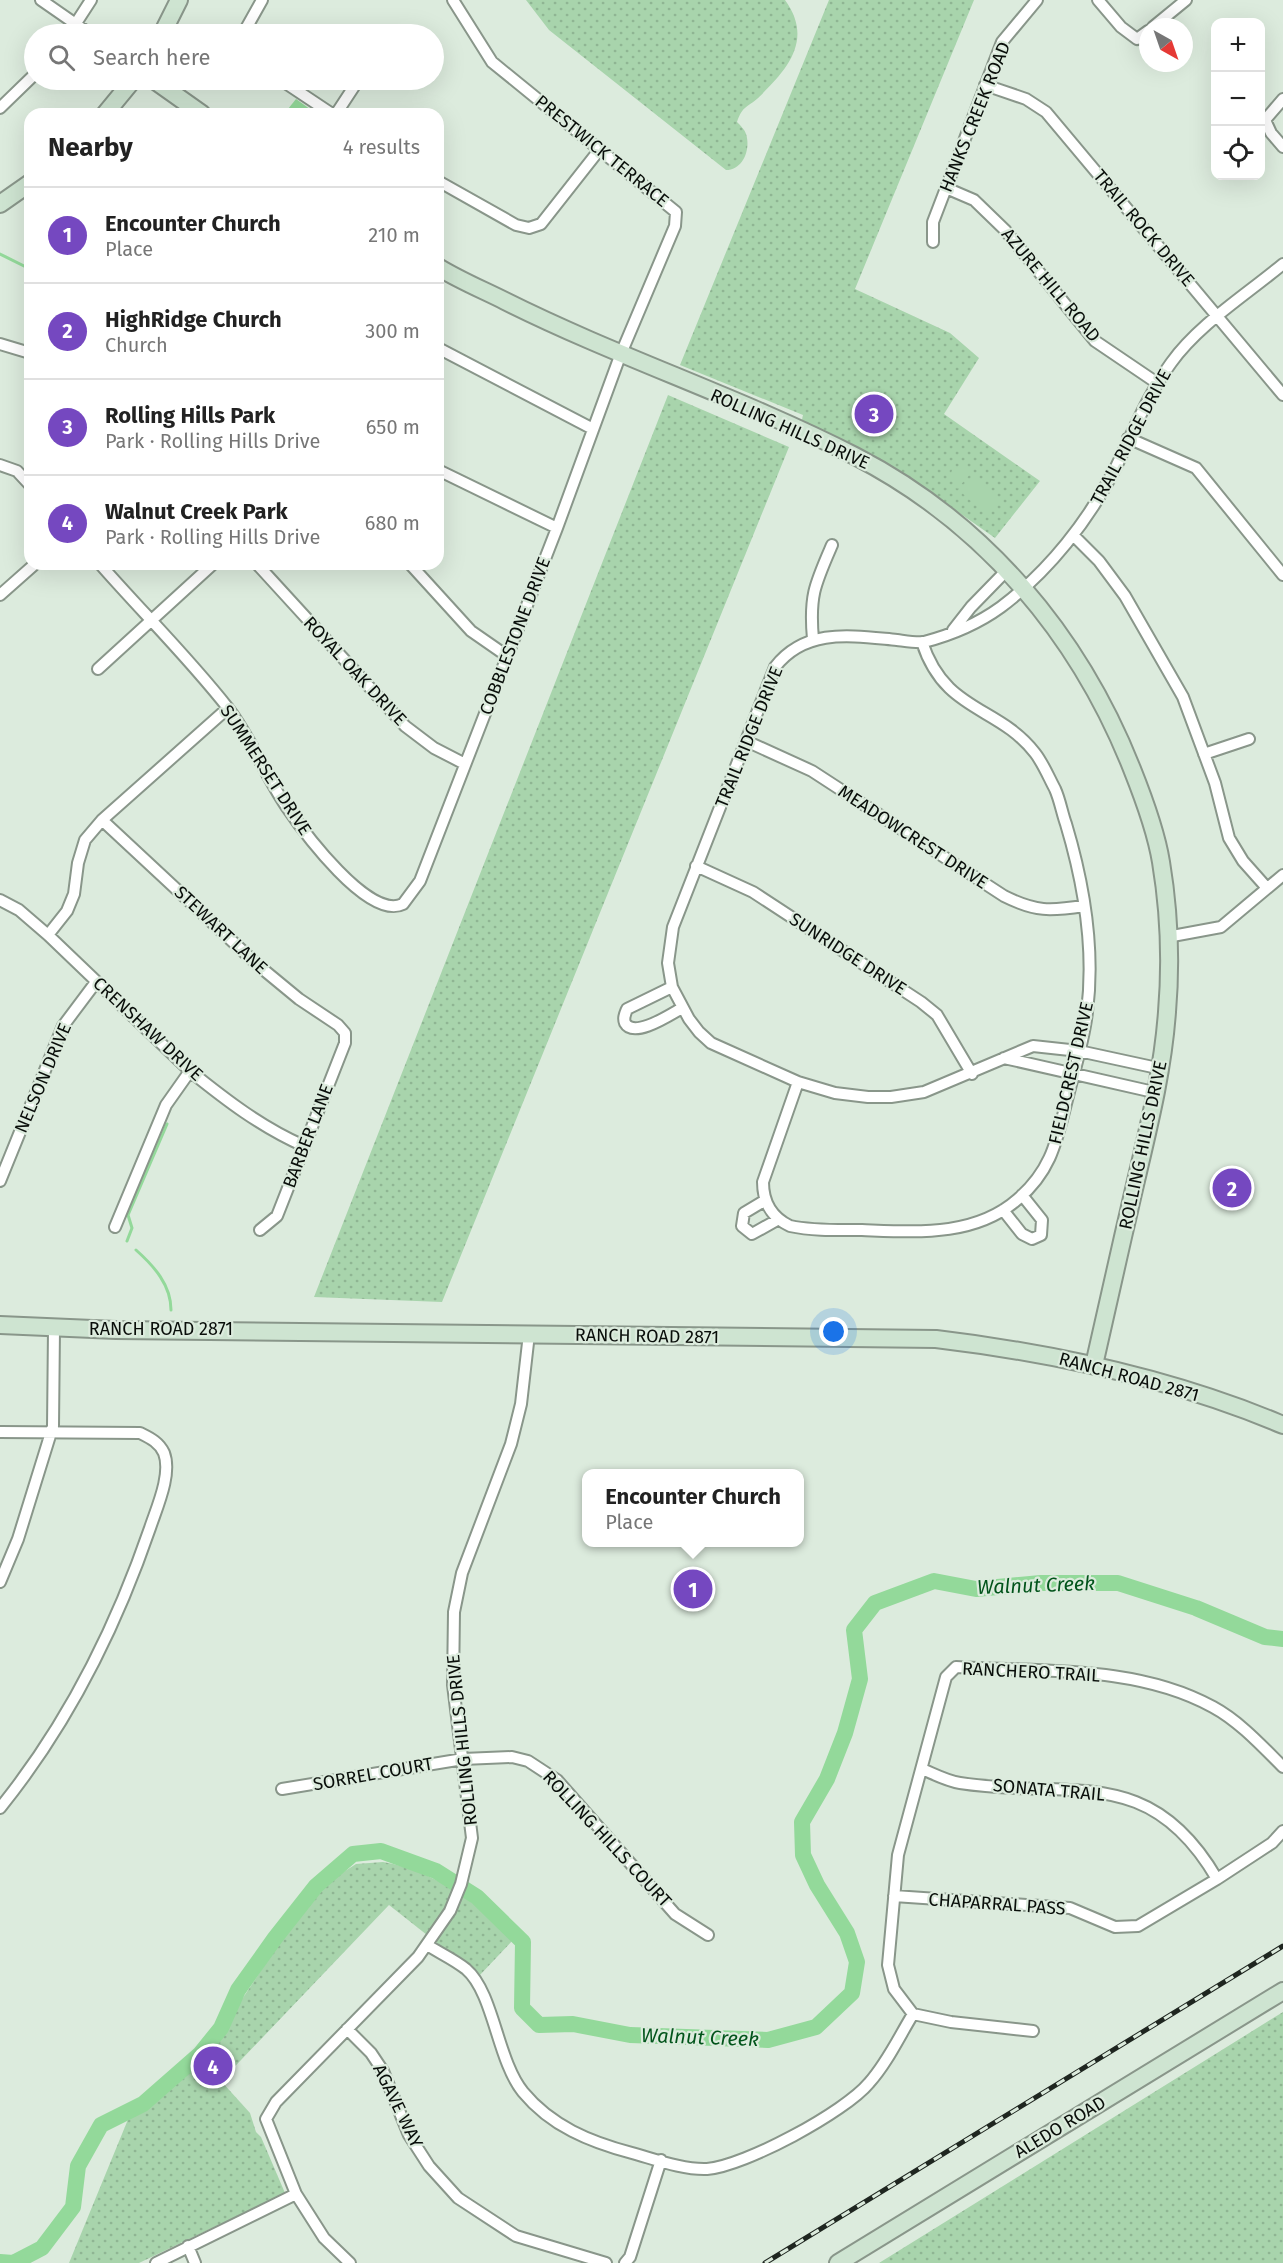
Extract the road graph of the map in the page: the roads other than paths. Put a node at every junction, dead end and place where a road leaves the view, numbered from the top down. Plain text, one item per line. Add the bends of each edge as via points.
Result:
1 (41, 0) edge
2 (91, 0) edge
3 (179, 0) edge
4 (262, 0) edge
5 (453, 0) edge
6 (1037, 0) edge
7 (1098, 0) edge
8 (1186, 0) edge
9 (1164, 18) edge
10 (75, 24) edge
11 (77, 24) edge
12 (167, 24) edge
13 (249, 24) edge
14 (1139, 38) edge
15 (24, 85) edge
16 (986, 85) junction
17 (125, 90) edge
18 (168, 90) edge
19 (297, 90) edge
20 (351, 90) edge
21 (1283, 99) edge
22 (0, 108) edge
23 (110, 108) edge
24 (194, 108) edge
25 (325, 108) edge
26 (338, 108) edge
27 (1283, 147) edge
28 (600, 149) junction
29 (444, 184) edge
30 (24, 187) edge
31 (946, 188) junction
32 (0, 204) edge
33 (933, 242) dead end
34 (1283, 264) edge
35 (444, 270) edge
36 (1219, 317) junction
37 (0, 344) edge
38 (24, 351) edge
39 (444, 351) edge
40 (620, 356) junction
41 (1157, 383) junction
42 (1283, 395) edge
43 (593, 429) junction
44 (1128, 438) junction
45 (0, 465) edge
46 (444, 473) edge
47 (24, 479) edge
48 (557, 528) junction
49 (1073, 535) junction
50 (832, 545) dead end
51 (1008, 569) junction
52 (27, 570) edge
53 (105, 570) edge
54 (207, 570) edge
55 (262, 570) edge
56 (415, 570) edge
57 (1283, 575) edge
58 (1024, 586) junction
59 (0, 595) edge
60 (151, 622) junction
61 (953, 630) junction
62 (813, 639) junction
63 (922, 642) junction
64 (507, 656) junction
65 (98, 669) dead end
66 (228, 708) junction
67 (1249, 739) dead end
68 (746, 741) junction
69 (1204, 754) junction
70 (465, 764) junction
71 (102, 820) junction
72 (696, 866) junction
73 (1283, 874) edge
74 (1267, 888) junction
75 (0, 900) edge
76 (1084, 906) junction
77 (395, 907) joint
78 (48, 935) junction
79 (1167, 937) junction
80 (96, 982) junction
81 (672, 987) junction
82 (682, 1008) junction
83 (345, 1033) joint
84 (1079, 1051) junction
85 (1004, 1058) junction
86 (1162, 1069) junction
87 (190, 1071) junction
88 (972, 1074) junction
89 (1073, 1075) junction
90 (798, 1082) junction
91 (1158, 1093) junction
92 (304, 1146) junction
93 (0, 1181) edge
94 (1022, 1196) junction
95 (764, 1201) junction
96 (1003, 1210) junction
97 (779, 1219) junction
98 (115, 1227) dead end
99 (260, 1230) dead end
100 (0, 1325) edge
101 (54, 1329) junction
102 (530, 1334) junction
103 (1094, 1365) junction
104 (1283, 1425) edge
105 (0, 1432) edge
106 (51, 1432) junction
107 (0, 1582) edge
108 (463, 1759) junction
109 (1283, 1767) edge
110 (921, 1769) junction
111 (282, 1790) dead end
112 (0, 1808) edge
113 (1283, 1831) edge
114 (1217, 1879) junction
115 (894, 1896) junction
116 (708, 1935) dead end
117 (428, 1945) junction
118 (1283, 1991) edge
119 (913, 2014) junction
120 (347, 2029) junction
121 (1033, 2031) dead end
122 (661, 2160) junction
123 (296, 2194) junction
124 (188, 2246) junction
125 (156, 2263) edge
126 (195, 2263) edge
127 (350, 2263) edge
128 (606, 2263) edge
129 (625, 2263) edge
130 (838, 2263) edge

1 - 10 street
2 - 11 street
3 - 12 street
4 - 13 street
5 - 28 street, PRESTWICK TERRACE via 492,62
6 - 16 street, HANKS CREEK ROAD via 1002,42
7 - 14 street via 1129,35
8 - 9 street
15 - 22 street
16 - 31 street, HANKS CREEK ROAD
16 - 36 street, TRAIL ROCK DRIVE via 1026,99 1046,112
17 - 23 street
18 - 24 street
19 - 25 street
20 - 26 street
21 - 27 street via 1265,120
28 - 29 street via 541,224 529,228 516,225
28 - 40 street, PRESTWICK TERRACE via 676,212 675,226
30 - 32 street
31 - 33 street, HANKS CREEK ROAD via 933,222
31 - 41 street, AZURE HILL ROAD via 974,200 1005,230 1095,341
34 - 36 street, TRAIL RIDGE DRIVE
35 - 40 street, ROLLING HILLS DRIVE
36 - 41 street, TRAIL RIDGE DRIVE via 1192,339
36 - 42 street, TRAIL ROCK DRIVE
37 - 38 street
39 - 43 street
40 - 43 street, COBBLESTONE DRIVE
40 - 51 street, ROLLING HILLS DRIVE via 816,437 884,471 962,527
41 - 44 street, TRAIL RIDGE DRIVE
43 - 48 street, COBBLESTONE DRIVE
44 - 49 street, TRAIL RIDGE DRIVE via 1104,490
44 - 57 street via 1196,468
45 - 47 street via 17,471
46 - 48 street
48 - 64 street, COBBLESTONE DRIVE
49 - 58 street, TRAIL RIDGE DRIVE
49 - 69 street via 1125,596 1183,697
50 - 62 street via 813,587
51 - 58 street, ROLLING HILLS DRIVE
51 - 61 street, TRAIL RIDGE DRIVE
52 - 59 street
53 - 60 street, SUMMERSET DRIVE
54 - 60 street
55 - 70 street, ROYAL OAK DRIVE via 405,726 434,748
56 - 64 street via 471,631
58 - 61 street, TRAIL RIDGE DRIVE via 975,625
58 - 79 street, ROLLING HILLS DRIVE via 1079,663 1126,754 1161,860
60 - 65 street
60 - 66 street, SUMMERSET DRIVE
61 - 63 street, TRAIL RIDGE DRIVE
62 - 63 street, TRAIL RIDGE DRIVE via 850,636
62 - 68 street, TRAIL RIDGE DRIVE via 791,651 775,667
63 - 76 street, FIELDCREST DRIVE via 928,661 944,685 1035,753 1056,792 1077,861
64 - 70 street, COBBLESTONE DRIVE
66 - 71 street
66 - 77 street, SUMMERSET DRIVE via 286,806 322,854 362,893
67 - 69 street
68 - 72 street, TRAIL RIDGE DRIVE
68 - 76 street, MEADOWCREST DRIVE via 812,771 1028,908 1046,911
69 - 74 street via 1229,838
70 - 77 street, COBBLESTONE DRIVE via 420,881 403,904
71 - 78 street via 85,840 67,911
71 - 83 street, STEWART LANE via 259,966
72 - 81 street, TRAIL RIDGE DRIVE via 673,927 668,963
72 - 88 street, SUNRIDGE DRIVE via 753,892 921,1002 937,1015
73 - 74 street
74 - 79 street via 1221,927
75 - 78 street, CRENSHAW DRIVE via 19,910
76 - 84 street, FIELDCREST DRIVE via 1090,968
78 - 80 street, CRENSHAW DRIVE
79 - 86 street, ROLLING HILLS DRIVE via 1168,1008
80 - 87 street, CRENSHAW DRIVE
80 - 93 street, NELSON DRIVE via 63,1026
81 - 82 street, TRAIL RIDGE DRIVE
81 - 82 street via 627,1009 626,1025 641,1029
82 - 90 street, TRAIL RIDGE DRIVE via 711,1043
83 - 92 street, BARBER LANE via 345,1043
84 - 85 street, TRAIL RIDGE DRIVE via 1033,1046
84 - 86 street, TRAIL RIDGE DRIVE
84 - 89 street, FIELDCREST DRIVE
85 - 88 street, TRAIL RIDGE DRIVE
85 - 89 street
86 - 91 street, ROLLING HILLS DRIVE
87 - 92 street, CRENSHAW DRIVE via 245,1114
87 - 98 street via 166,1105
88 - 90 street, TRAIL RIDGE DRIVE via 924,1092 891,1097 835,1093
89 - 91 street
89 - 94 street, FIELDCREST DRIVE via 1052,1157
90 - 95 street via 766,1168
91 - 103 street, ROLLING HILLS DRIVE
92 - 99 street, BARBER LANE via 277,1216
94 - 96 street, FIELDCREST DRIVE
94 - 96 street via 1042,1220 1041,1235 1032,1239 1022,1234
95 - 97 street
95 - 97 street via 744,1213 742,1226 752,1234
96 - 97 street, FIELDCREST DRIVE via 969,1225 933,1231 800,1228
100 - 101 street, RANCH ROAD 2871
101 - 102 street, RANCH ROAD 2871
101 - 106 street via 55,1399
102 - 103 street, RANCH ROAD 2871 via 936,1339
102 - 108 street, ROLLING HILLS DRIVE via 521,1404 511,1443 462,1573 454,1612 453,1685
103 - 104 street, RANCH ROAD 2871 via 1252,1412
105 - 106 street
106 - 107 street via 18,1539
106 - 112 street via 140,1433 154,1440 163,1451 166,1471 134,1573 108,1638 33,1768
108 - 111 street, SORREL COURT
108 - 116 street, ROLLING HILLS COURT via 512,1757 541,1768 557,1780 675,1914
108 - 117 street, ROLLING HILLS DRIVE via 472,1838 469,1855 450,1911
109 - 110 street, RANCHERO TRAIL via 1215,1708 1173,1688 1135,1679 956,1666 946,1677
110 - 114 street, SONATA TRAIL via 958,1783 1105,1793 1143,1804 1177,1825 1202,1853
110 - 115 street, RANCHERO TRAIL via 898,1856
113 - 114 street, CHAPARRAL PASS via 1272,1843
114 - 115 street, CHAPARRAL PASS via 1138,1926 1115,1927 1070,1908
115 - 119 street, RANCHERO TRAIL via 888,1965 894,1989
117 - 120 street, ROLLING HILLS DRIVE
117 - 122 street via 467,1969 478,1984 508,2067 522,2091 543,2112 561,2127 606,2146
118 - 130 street, ALEDO ROAD
119 - 121 street
119 - 122 street via 869,2084 766,2151 734,2164 705,2169
120 - 123 street, ROLLING HILLS DRIVE via 276,2102 266,2119
120 - 128 street, AGAVE WAY via 383,2071 409,2135 429,2166 459,2198 516,2236
122 - 129 street via 630,2258
123 - 124 street
123 - 127 street via 324,2238
124 - 125 street
124 - 126 street

